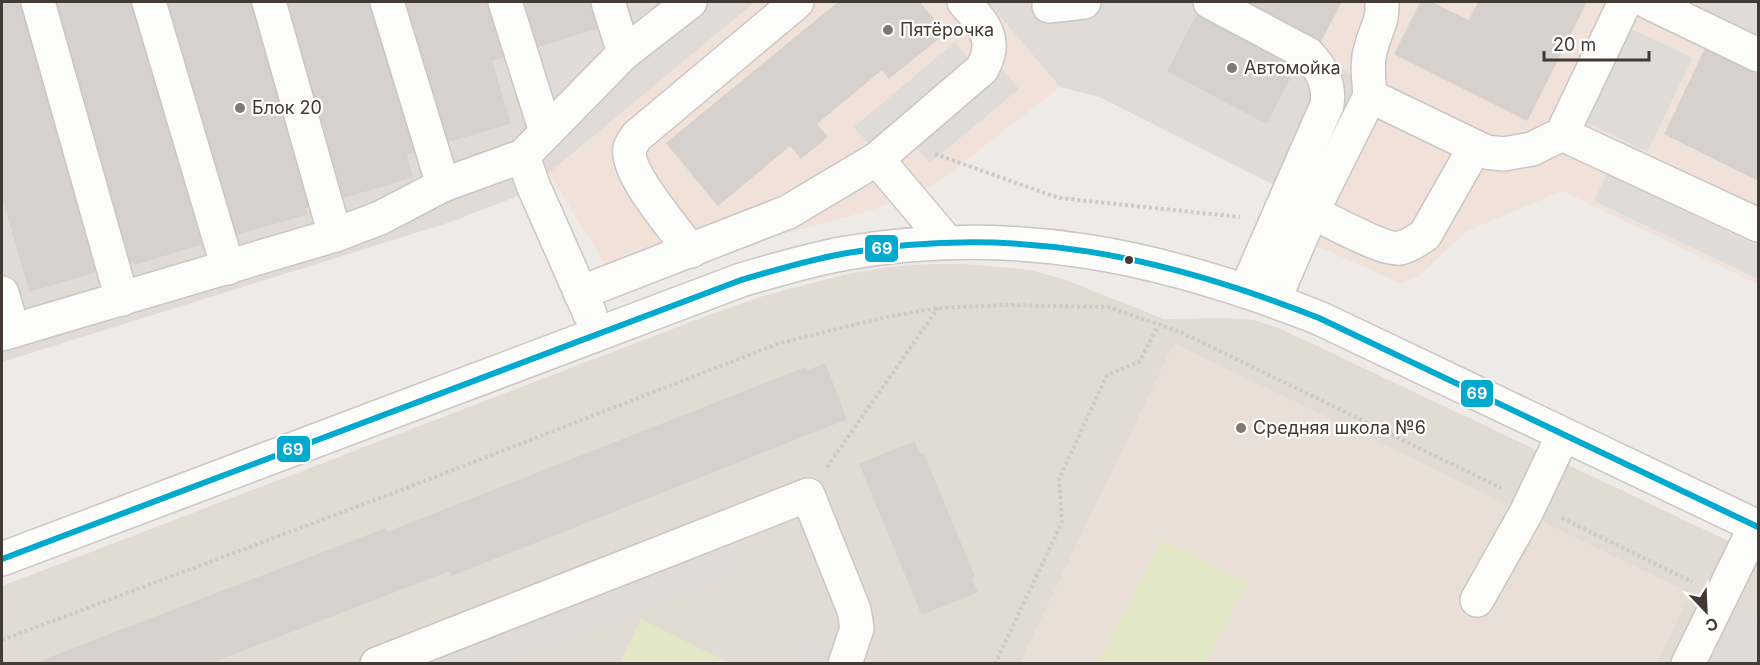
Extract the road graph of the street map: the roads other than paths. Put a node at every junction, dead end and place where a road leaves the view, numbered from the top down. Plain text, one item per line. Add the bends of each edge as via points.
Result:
1 (38, 2) edge
2 (149, 2) edge
3 (269, 2) edge
4 (387, 2) edge
5 (505, 2) edge
6 (608, 2) edge
7 (690, 2) edge
8 (797, 2) edge
9 (964, 2) edge
10 (1084, 2) edge
11 (1210, 2) edge
12 (1382, 2) edge
13 (1624, 2) edge
14 (1648, 2) edge
15 (1049, 6) dead end
16 (624, 52) junction
17 (1758, 55) edge
18 (1370, 96) junction
19 (546, 132) junction
20 (1562, 135) junction
21 (1475, 147) junction
22 (887, 150) junction
23 (523, 156) junction
24 (443, 185) junction
25 (1311, 212) junction
26 (1758, 225) edge
27 (336, 235) junction
28 (947, 242) junction
29 (691, 251) junction
30 (228, 267) junction
31 (2, 293) edge
32 (580, 293) junction
33 (1260, 295) junction
34 (122, 299) junction
35 (7, 333) edge
36 (598, 335) junction
37 (1563, 435) junction
38 (1757, 526) edge
39 (2, 559) edge
40 (1478, 600) dead end
41 (378, 663) edge
42 (845, 663) edge
43 (1688, 663) edge

1 - 34 street
2 - 30 street
3 - 27 street
4 - 24 street
5 - 19 street
6 - 16 street
7 - 16 street
8 - 29 street via 638,136 630,148 637,178
9 - 22 street via 983,25 989,57 982,69
10 - 15 street
11 - 33 street via 1308,54 1318,65 1329,92 1327,105 1276,221
12 - 18 street via 1383,17 1368,60
13 - 20 street
14 - 17 street
16 - 19 street
18 - 21 street
18 - 25 street
19 - 23 street
20 - 21 street via 1532,149 1504,154
20 - 26 street
21 - 25 street via 1425,234 1398,249
22 - 28 street
22 - 29 street via 788,212
23 - 24 street
23 - 32 street
24 - 27 street via 380,218
25 - 33 street
27 - 30 street
28 - 33 street via 1047,245 1101,252
28 - 36 street via 845,253 789,266 677,303
29 - 32 street
30 - 34 street
31 - 35 street
32 - 36 street
33 - 37 street via 1319,318
34 - 35 street
36 - 39 street
37 - 38 street
37 - 40 street
38 - 43 street
41 - 42 street via 808,495 854,610 857,628

